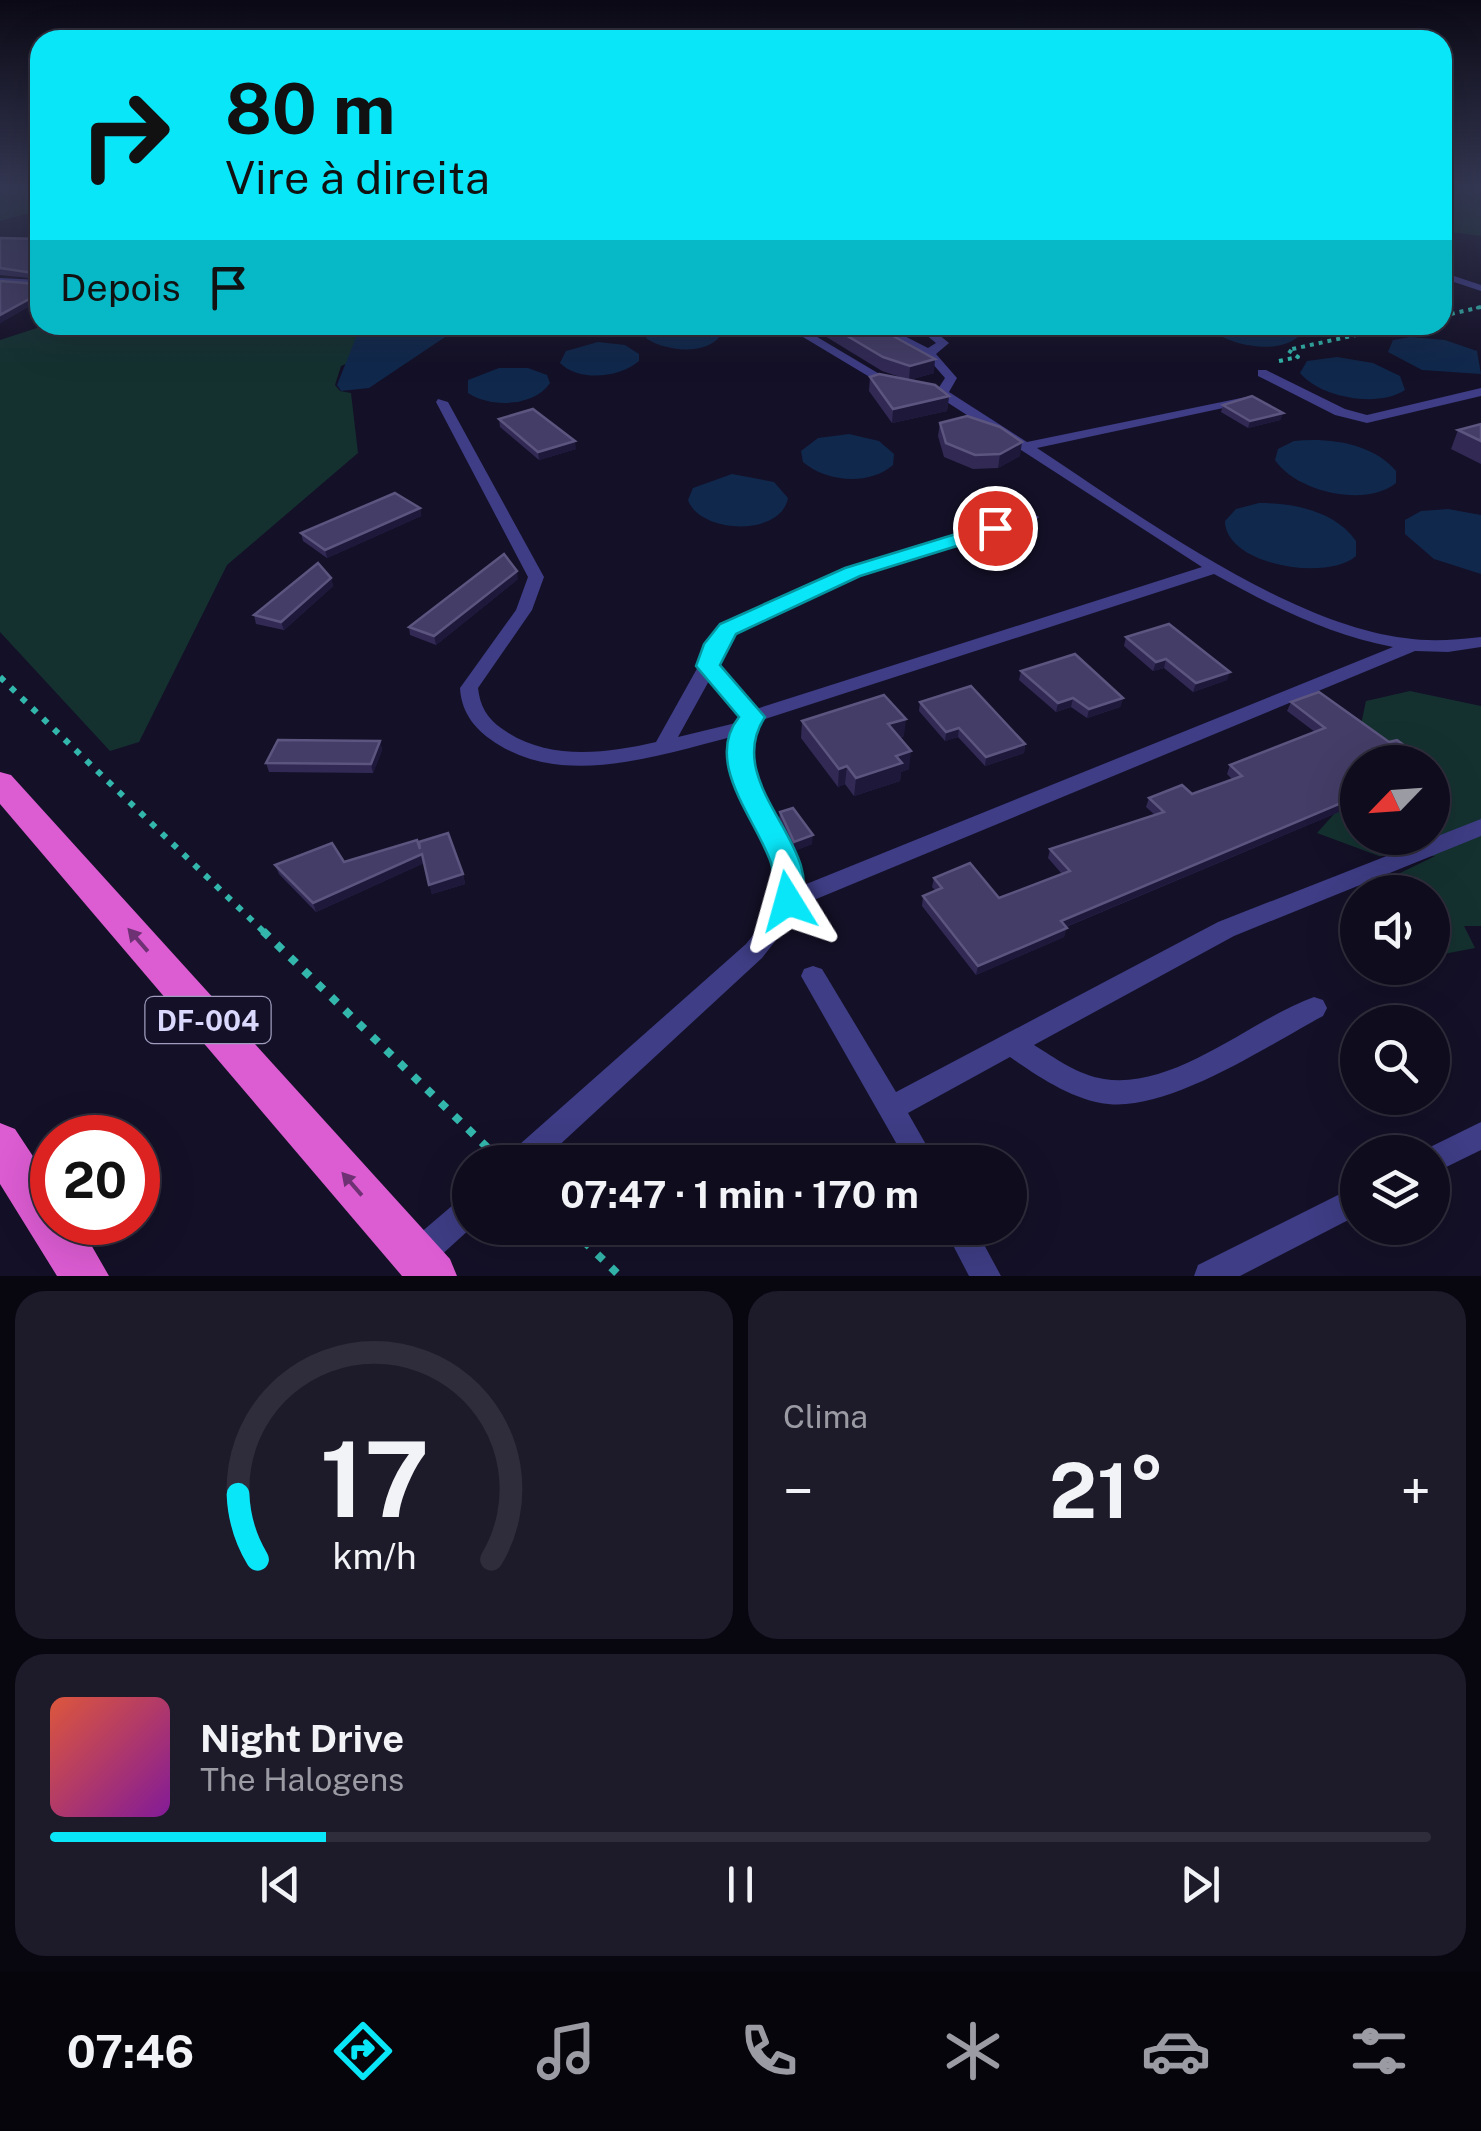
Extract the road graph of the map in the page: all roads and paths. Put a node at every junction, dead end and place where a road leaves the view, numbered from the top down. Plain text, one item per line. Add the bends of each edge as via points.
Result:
1 (1452, 278) edge
2 (0, 280) edge
3 (30, 282) edge
4 (1481, 288) edge
5 (1481, 308) edge
6 (1452, 314) edge
7 (805, 335) edge
8 (894, 335) edge
9 (932, 335) edge
10 (1356, 335) edge
11 (929, 354) junction
12 (1262, 373) joint
13 (942, 392) junction
14 (1481, 392) edge
15 (1242, 400) edge
16 (442, 402) dead end
17 (1028, 446) junction
18 (1031, 518) dead end
19 (1215, 568) junction
20 (1418, 642) junction
21 (1481, 642) edge
22 (708, 666) junction
23 (0, 677) edge
24 (748, 722) junction
25 (664, 745) junction
26 (2, 786) edge
27 (1481, 827) edge
28 (788, 901) junction
29 (813, 976) dead end
30 (1314, 1008) dead end
31 (1010, 1044) junction
32 (891, 1108) junction
33 (0, 1144) edge
34 (484, 1145) edge
35 (540, 1145) edge
36 (912, 1145) edge
37 (1476, 1145) edge
38 (1450, 1154) edge
39 (1340, 1208) edge
40 (452, 1232) edge
41 (588, 1245) edge
42 (969, 1245) edge
43 (424, 1267) edge
44 (86, 1276) edge
45 (620, 1276) edge
46 (986, 1276) edge
47 (1209, 1276) edge

1 - 4 lane
2 - 3 lane
5 - 6 path
7 - 13 lane via 878,380
8 - 11 lane
9 - 11 lane via 943,344
10 - 12 path via 1288,350 1298,357 1253,368
11 - 13 lane via 949,372
12 - 14 lane via 1360,418
13 - 17 lane
15 - 17 lane
16 - 25 lane via 536,577 524,610 469,688 473,712 496,736 543,756 611,758
17 - 19 lane via 1125,516
18 - 22 lane via 852,572 796,596 728,629
19 - 20 lane via 1331,626
19 - 24 lane
20 - 21 lane
20 - 28 lane
22 - 24 lane
22 - 25 lane
23 - 34 path
24 - 25 lane
24 - 28 lane via 740,768 787,866
43 -> 26 highway, DF-004
27 - 31 lane via 1226,929
28 - 35 lane via 754,951
29 - 32 lane
30 - 31 lane via 1152,1090 1110,1093 1066,1078
31 - 32 lane
32 - 36 lane
33 - 44 highway
37 - 38 lane
39 - 47 lane
40 - 43 lane
41 - 45 path
42 - 46 lane

